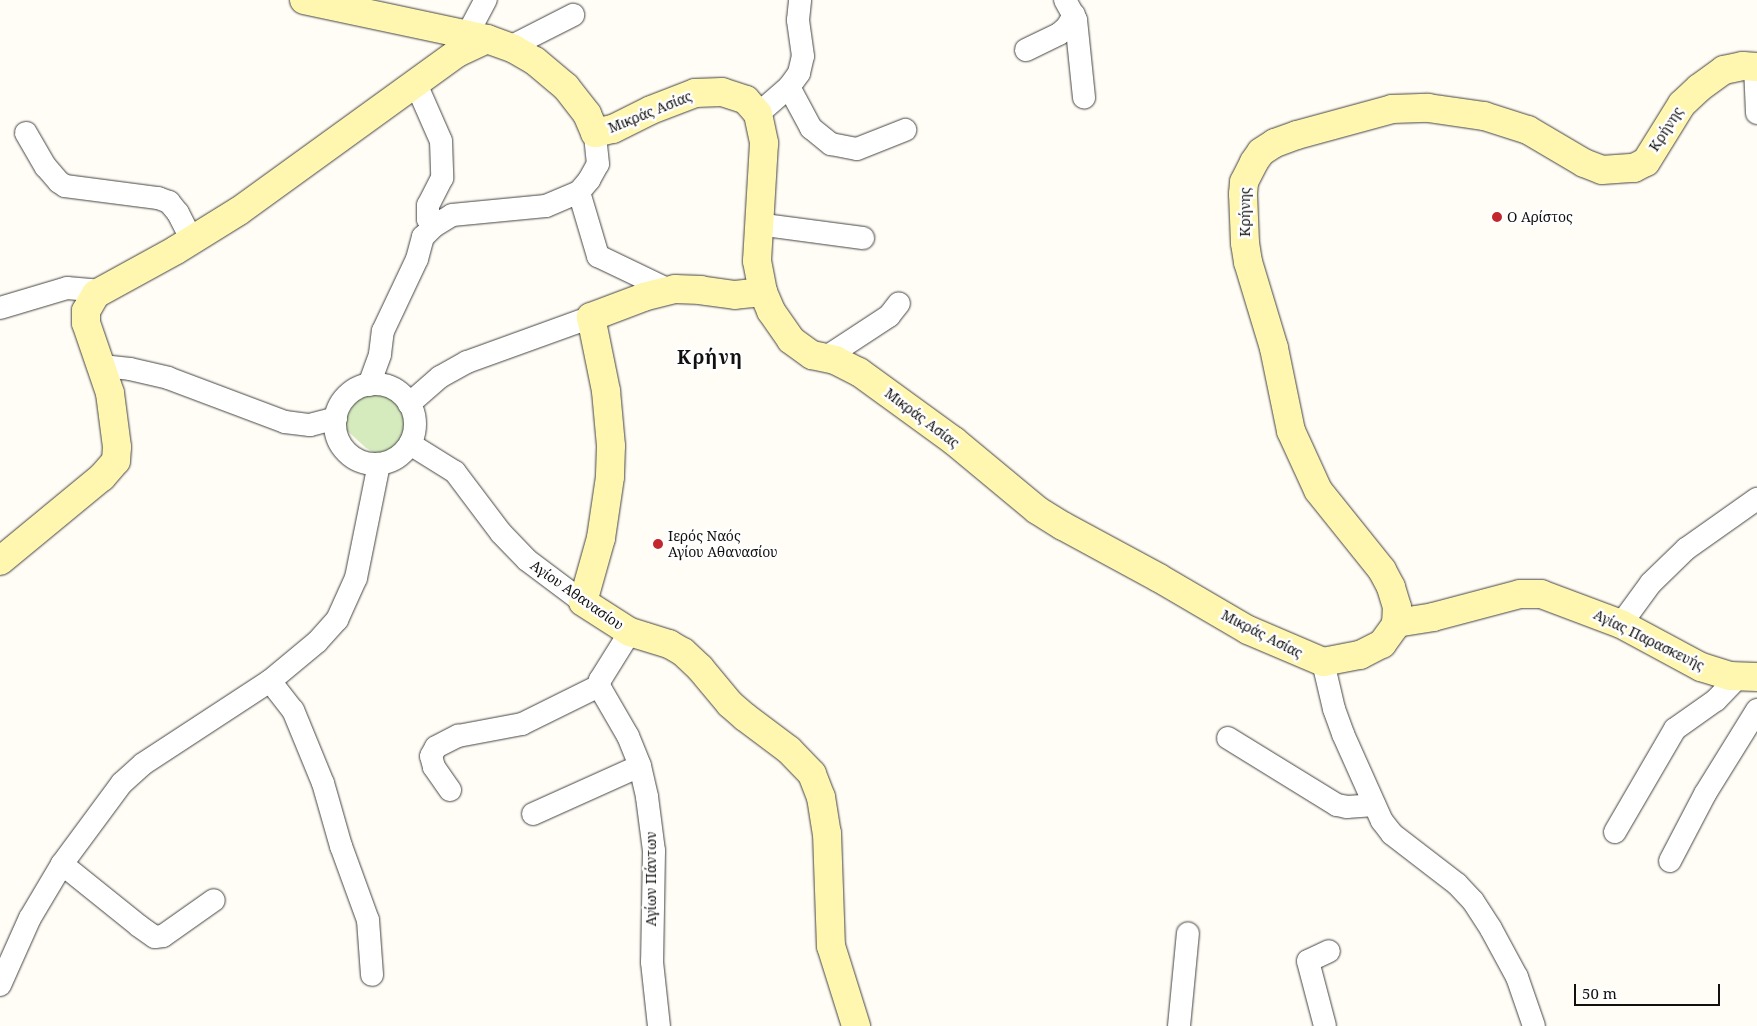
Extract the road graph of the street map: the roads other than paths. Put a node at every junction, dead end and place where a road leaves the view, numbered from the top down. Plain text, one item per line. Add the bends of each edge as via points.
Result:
1 (304, 0) edge
2 (486, 0) edge
3 (800, 0) edge
4 (1070, 8) edge
5 (573, 15) dead end
6 (488, 41) junction
7 (1026, 50) dead end
8 (1756, 67) edge
9 (416, 84) junction
10 (789, 86) junction
11 (1084, 98) dead end
12 (1757, 113) edge
13 (758, 114) junction
14 (906, 130) dead end
15 (595, 132) junction
16 (26, 133) dead end
17 (579, 192) junction
18 (758, 224) junction
19 (434, 226) junction
20 (863, 238) dead end
21 (192, 240) junction
22 (669, 290) junction
23 (99, 291) junction
24 (763, 292) junction
25 (899, 303) dead end
26 (0, 308) edge
27 (591, 317) junction
28 (825, 358) junction
29 (102, 366) junction
30 (369, 385) junction
31 (409, 404) junction
32 (336, 418) junction
33 (410, 444) junction
34 (379, 464) junction
35 (1757, 499) edge
36 (0, 561) edge
37 (583, 602) junction
38 (1396, 623) junction
39 (1621, 624) junction
40 (630, 632) junction
41 (1323, 662) junction
42 (270, 680) junction
43 (1750, 683) edge
44 (599, 686) junction
45 (1757, 710) edge
46 (1228, 738) dead end
47 (640, 766) junction
48 (450, 790) dead end
49 (1374, 805) junction
50 (532, 814) dead end
51 (1615, 832) dead end
52 (1670, 861) dead end
53 (62, 864) junction
54 (214, 900) dead end
55 (1188, 933) dead end
56 (1329, 952) dead end
57 (372, 974) dead end
58 (0, 985) edge
59 (659, 1026) edge
60 (856, 1026) edge
61 (1179, 1026) edge
62 (1325, 1026) edge
63 (1534, 1026) edge

1 - 6 street, Μικράς Ασίας
2 - 6 street
3 - 10 street via 798,20 802,65
4 - 7 street via 1067,27
4 - 11 street
5 - 6 street
6 - 9 street via 457,53
6 - 15 street, Μικράς Ασίας via 535,61 566,87 587,114
8 - 12 street
8 - 38 street, Κρήνης via 1724,70 1699,88 1682,104 1646,162 1634,168 1602,170 1528,130 1484,116 1428,108 1392,109 1298,134 1275,143 1261,152 1254,162 1244,188 1245,243 1274,348 1291,431 1318,490 1387,580 1397,603
9 - 19 street via 441,141 442,178 428,205 428,219
9 - 21 street
10 - 13 street
10 - 14 street via 811,128 831,144 857,149
13 - 15 street, Μικράς Ασίας via 741,97 709,91 651,110 614,129
13 - 18 street, Μικράς Ασίας via 764,146
15 - 17 street via 598,164
16 - 21 street via 46,167 65,186 169,202
17 - 19 street via 546,206 452,215
17 - 22 street via 598,256
18 - 20 street
18 - 24 street, Μικράς Ασίας via 756,250
19 - 30 street via 422,238 417,259 383,331 380,354
21 - 23 street
22 - 24 street via 739,295
22 - 27 street
23 - 26 street via 62,289
23 - 29 street via 88,305 85,316
24 - 28 street, Μικράς Ασίας via 778,323 791,340 812,355
25 - 28 street via 890,316
27 - 31 street via 467,362 440,377
27 - 37 street via 606,391 611,446 601,538
28 - 41 street, Μικράς Ασίας via 849,366 872,382 954,441 1045,516 1248,630
29 - 32 street via 168,378 285,422 310,425
29 - 36 street via 110,393 116,438 117,458 113,466
30 - 31 street via 394,390
30 - 32 street via 347,396
31 - 33 street via 415,420
32 - 34 street via 337,436 346,452 361,462
33 - 34 street via 396,458
33 - 37 street, Αγίου Αθανασίου via 455,472 501,533 527,560
34 - 42 street via 356,578 344,608 322,636
35 - 39 street via 1686,549 1652,583
37 - 40 street, Αγίου Αθανασίου
38 - 39 street, Αγίας Παρασκευής via 1532,593 1547,595
38 - 41 street via 1389,638 1376,648 1353,657
39 - 43 street, Αγίας Παρασκευής via 1701,666
40 - 44 street
40 - 60 street, Αγίου Αθανασίου via 669,644 687,655 730,704 789,750 812,774 822,797 828,833 831,946
41 - 49 street via 1334,709
42 - 53 street via 131,774 106,802
42 - 57 street via 293,710 320,775 368,920
43 - 51 street via 1716,700 1675,729
44 - 47 street, Αγίων Πάντων via 628,736
44 - 48 street via 522,724 458,736 436,748 431,756 434,767
45 - 52 street via 1705,794
46 - 49 street via 1337,805
47 - 50 street
47 - 59 street, Αγίων Πάντων via 654,850 652,962
49 - 63 street via 1392,834 1457,884 1484,915 1517,977
53 - 54 street via 156,937 163,936
53 - 58 street via 30,918
55 - 61 street
56 - 62 street via 1308,961

